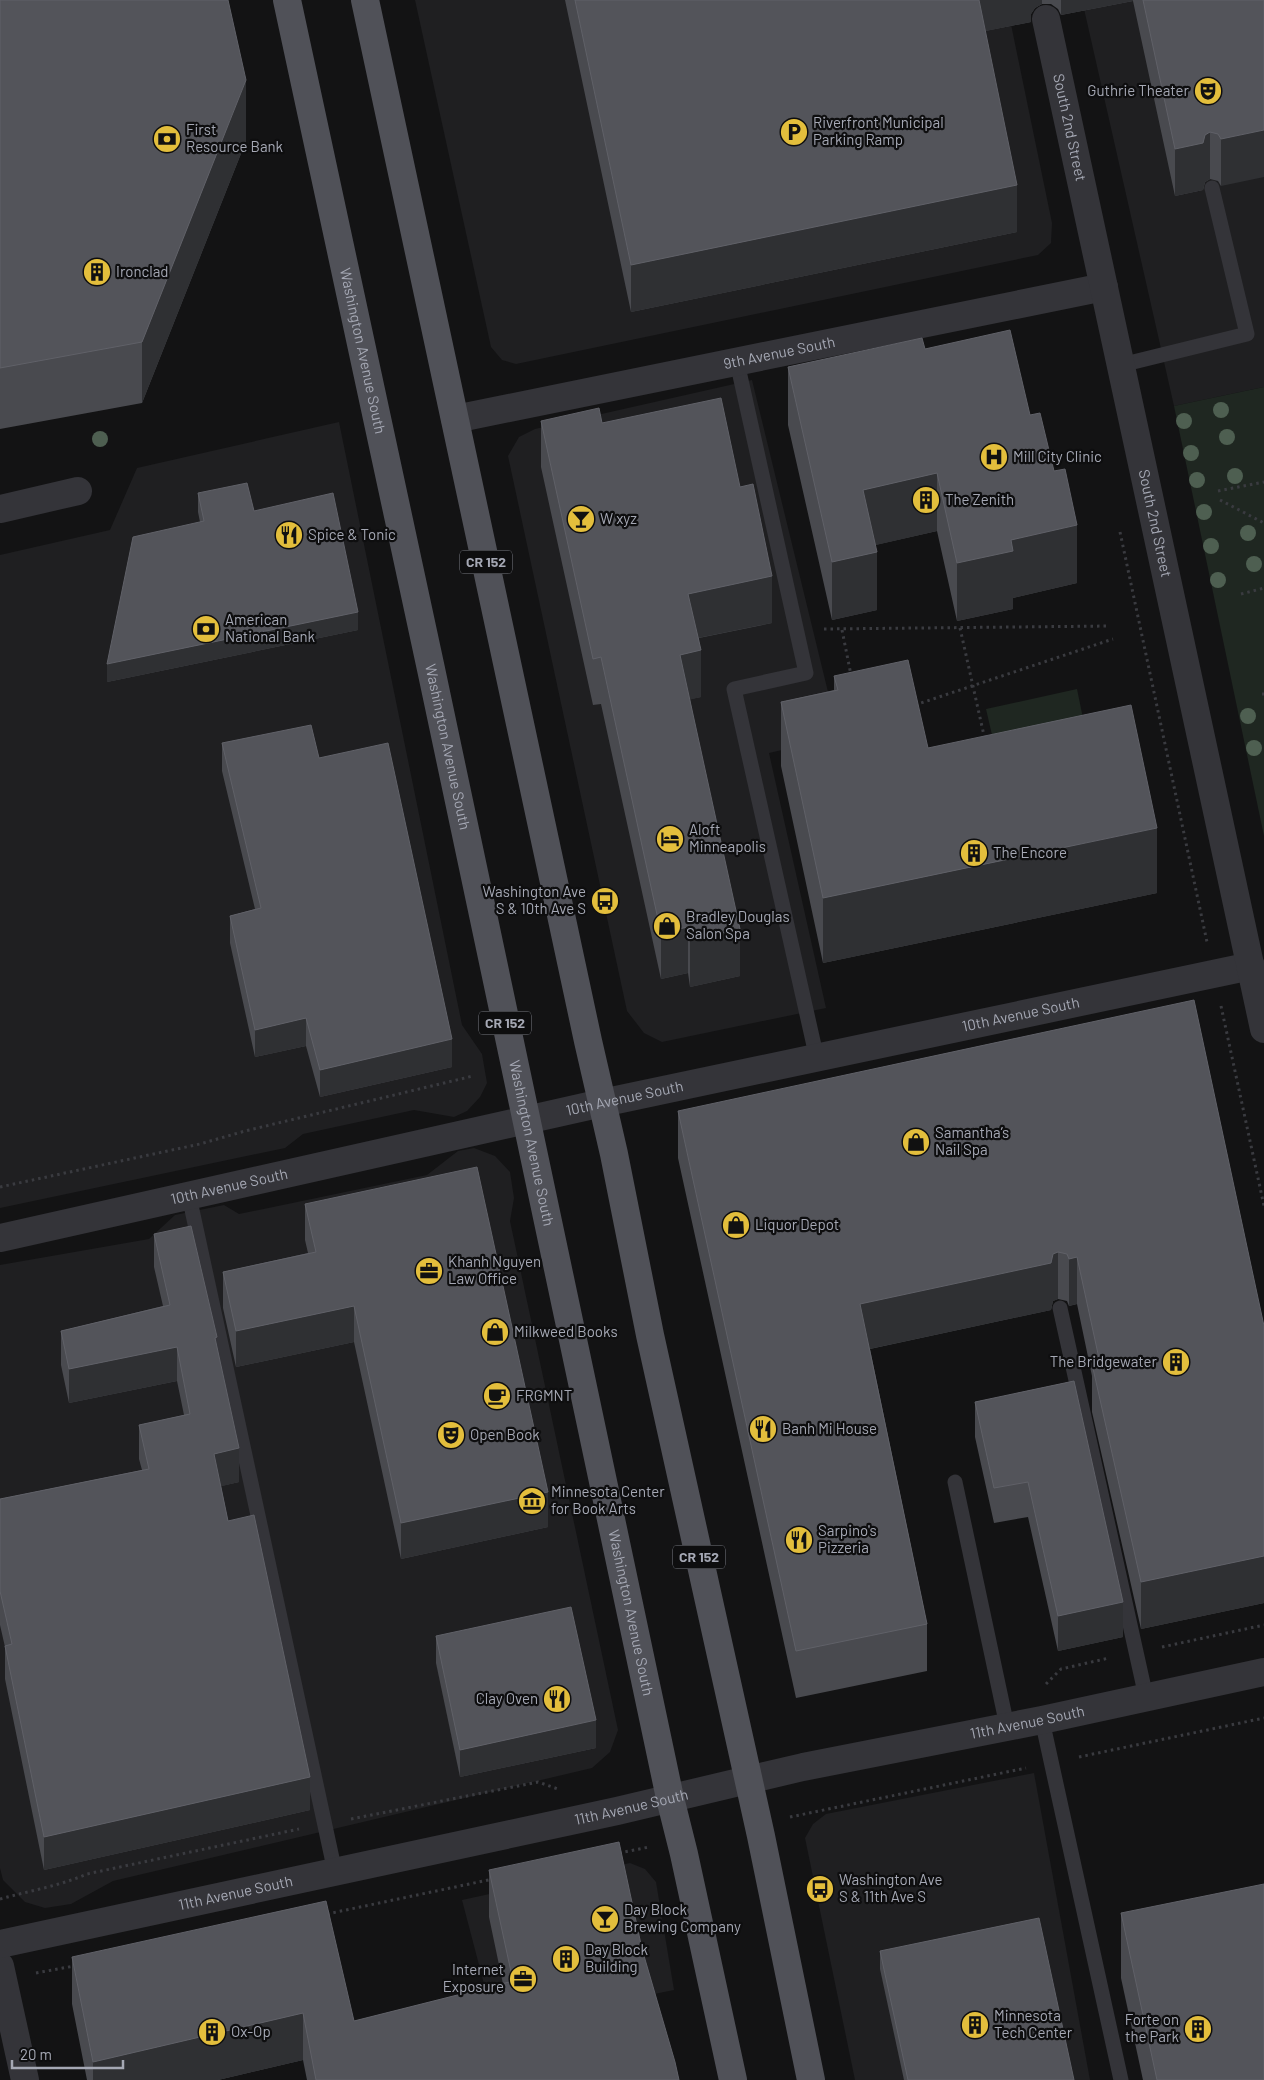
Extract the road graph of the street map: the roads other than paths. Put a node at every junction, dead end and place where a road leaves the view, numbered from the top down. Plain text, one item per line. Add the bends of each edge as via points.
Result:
1 (287, 0) edge
2 (366, 0) edge
3 (1046, 18) dead end
4 (1212, 188) dead end
5 (1104, 287) junction
6 (737, 362) junction
7 (1121, 365) junction
8 (455, 419) junction
9 (78, 491) dead end
10 (0, 509) edge
11 (1251, 966) junction
12 (1264, 1029) edge
13 (817, 1059) junction
14 (602, 1103) junction
15 (526, 1121) junction
16 (189, 1196) junction
17 (0, 1238) edge
18 (1060, 1308) dead end
19 (955, 1482) dead end
20 (1264, 1672) edge
21 (1146, 1697) junction
22 (1042, 1720) junction
23 (1007, 1726) junction
24 (748, 1779) junction
25 (670, 1798) junction
26 (335, 1872) junction
27 (0, 1944) edge
28 (0, 1966) edge
29 (26, 2080) edge
30 (733, 2080) edge
31 (811, 2080) edge
32 (1122, 2080) edge

1 - 15 main road, Washington Avenue South / CR 152
2 - 8 main road, CR 152
3 - 5 street, South 2nd Street
4 - 7 lane via 1247,334
5 - 6 street, 9th Avenue South
5 - 7 street, South 2nd Street
6 - 8 street, 9th Avenue South
6 - 13 lane via 806,673 734,689
7 - 11 street, South 2nd Street
8 - 14 main road, CR 152
9 - 10 street
11 - 12 street, South 2nd Street
11 - 13 street, 10th Avenue South
13 - 14 street, 10th Avenue South
14 - 15 street, 10th Avenue South
14 - 24 main road, CR 152
15 - 16 street, 10th Avenue South
15 - 25 main road, Washington Avenue South / CR 152
16 - 17 street, 10th Avenue South
16 - 26 lane
18 - 21 lane
19 - 23 lane
20 - 21 street, 11th Avenue South
21 - 22 street, 11th Avenue South
22 - 23 street, 11th Avenue South
22 - 32 lane
23 - 24 street, 11th Avenue South
24 - 25 street, 11th Avenue South
24 - 31 main road, CR 152
25 - 26 street, 11th Avenue South
25 - 30 main road, Washington Avenue South / CR 152
26 - 27 street, 11th Avenue South
28 - 29 street

